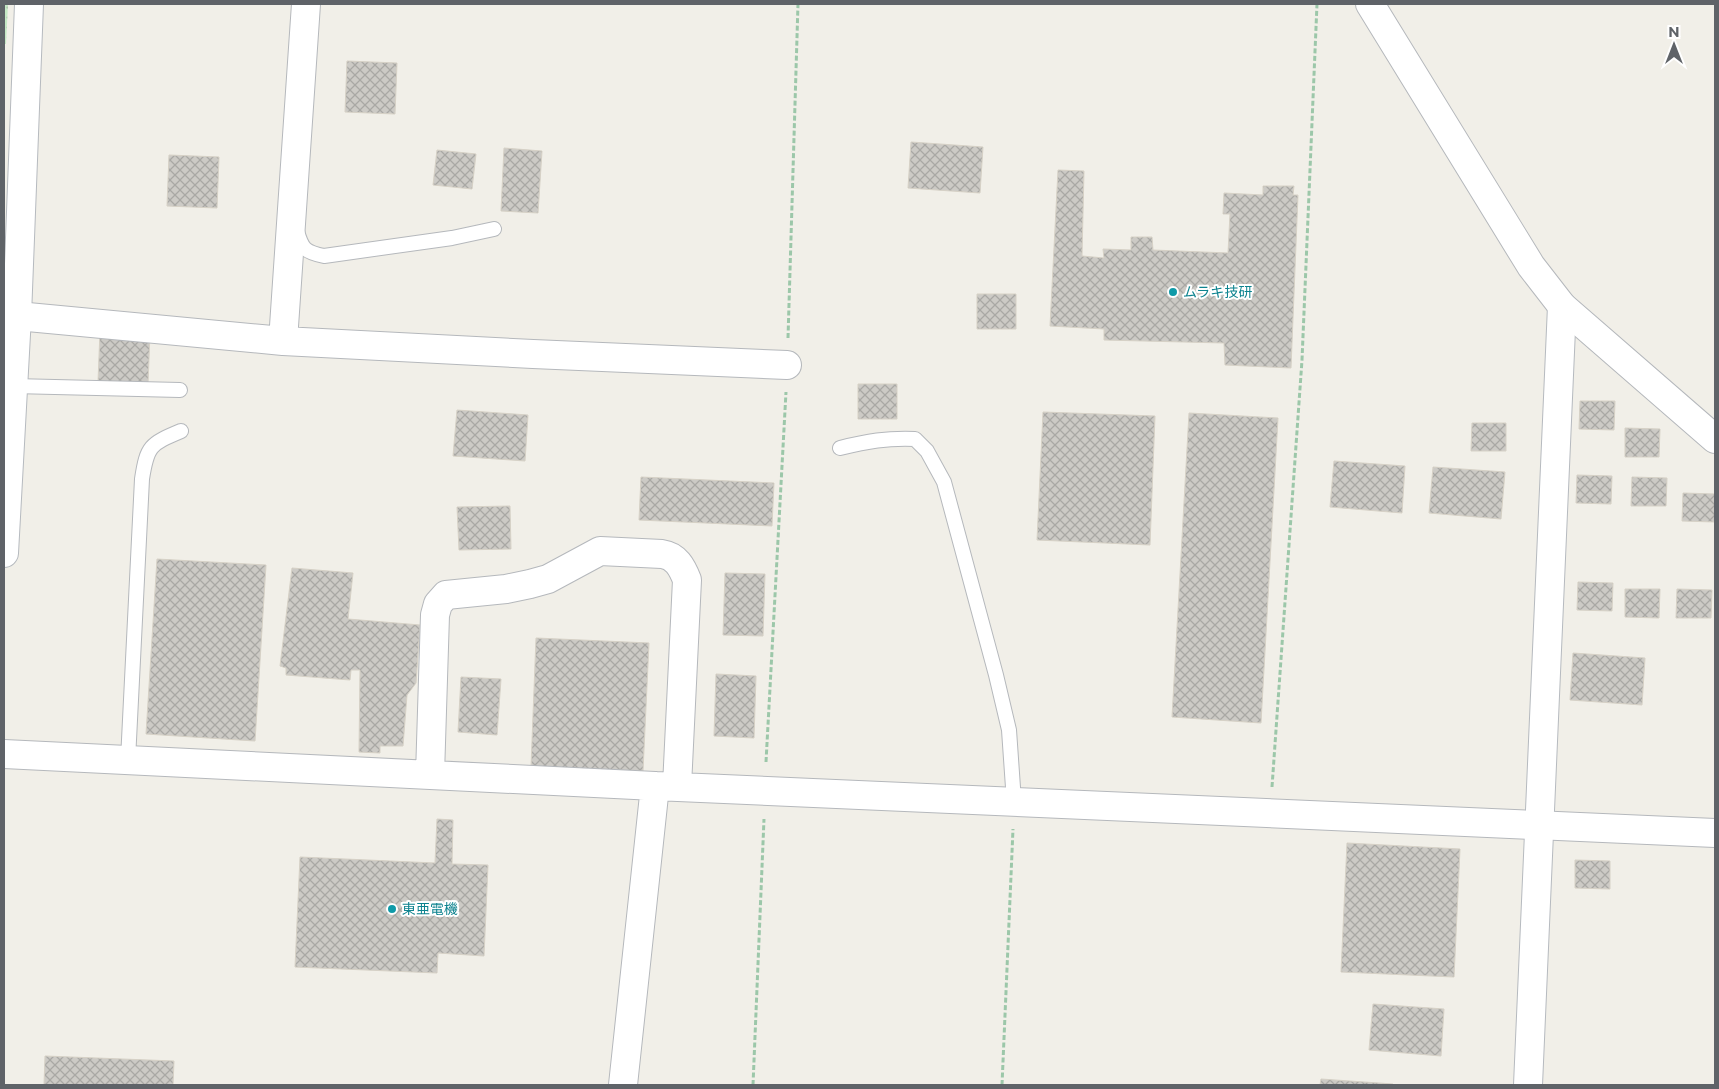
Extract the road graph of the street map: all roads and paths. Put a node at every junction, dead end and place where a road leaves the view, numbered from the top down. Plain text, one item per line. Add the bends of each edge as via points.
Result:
1 (29, 4) edge
2 (306, 4) edge
3 (798, 4) edge
4 (1317, 4) edge
5 (1370, 4) edge
6 (292, 214) junction
7 (494, 228) dead end
8 (1562, 306) junction
9 (17, 316) junction
10 (283, 341) junction
11 (787, 365) junction
12 (13, 386) junction
13 (180, 390) dead end
14 (181, 430) dead end
15 (1715, 439) edge
16 (840, 448) dead end
17 (4, 553) edge
18 (4, 754) edge
19 (128, 760) junction
20 (430, 775) junction
21 (666, 786) junction
22 (765, 790) junction
23 (1014, 802) junction
24 (1270, 812) junction
25 (1541, 825) junction
26 (1715, 833) edge
27 (623, 1085) edge
28 (753, 1085) edge
29 (1002, 1085) edge
30 (1528, 1085) edge

1 - 9 street
2 - 6 street
3 - 11 path
4 - 24 path via 1302,360
5 - 8 street via 1532,266
6 - 7 lane via 301,245 309,252 324,256 452,238
6 - 10 street
8 - 15 street
8 - 25 street
9 - 10 street
9 - 12 street
10 - 11 street
11 - 22 path
12 - 13 lane
12 - 17 street
14 - 19 lane via 157,441 146,456 142,479
16 - 23 lane via 871,440 915,439 927,451 944,482 996,675 1008,730
18 - 19 street
19 - 20 street
20 - 21 street
20 - 21 street via 438,604 446,595 506,589 548,579 600,551 670,555 683,569 686,580
21 - 22 street
21 - 27 street
22 - 23 street
22 - 28 path
23 - 24 street
23 - 29 path
24 - 25 street
25 - 26 street
25 - 30 street

